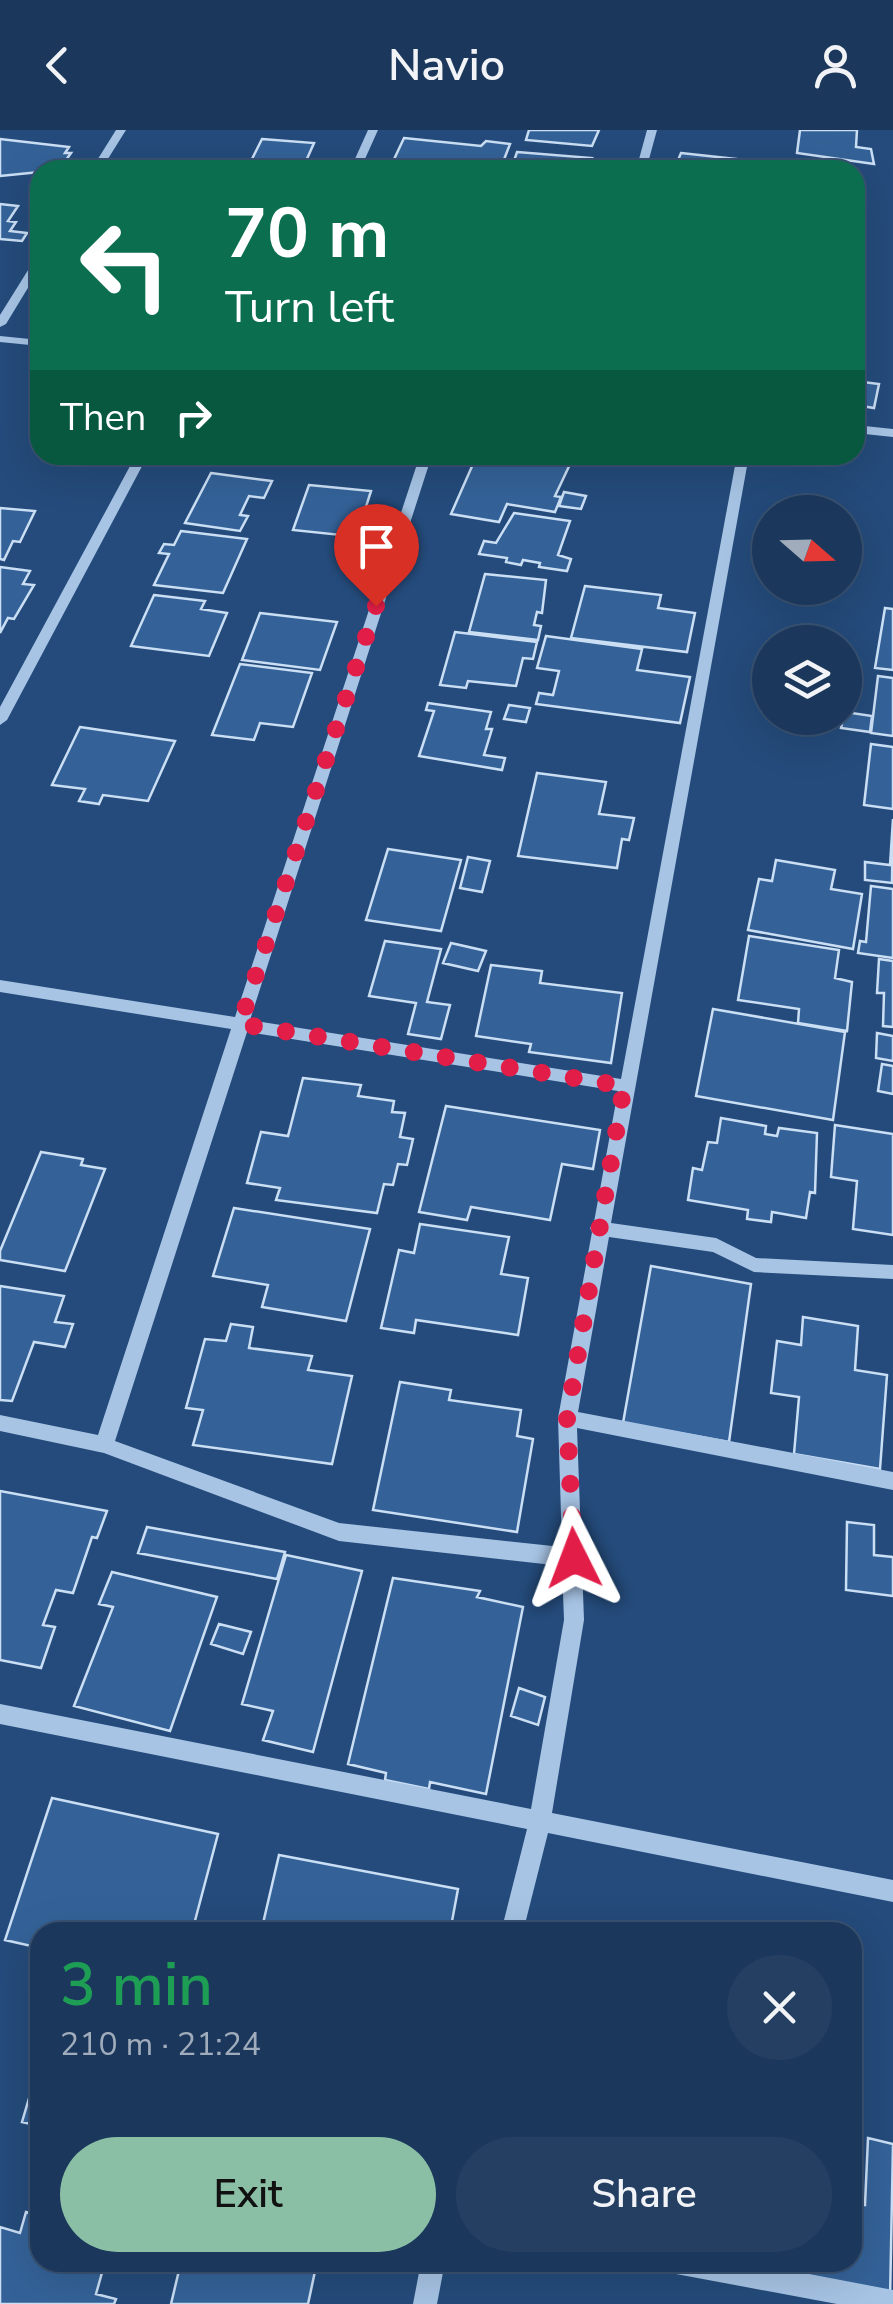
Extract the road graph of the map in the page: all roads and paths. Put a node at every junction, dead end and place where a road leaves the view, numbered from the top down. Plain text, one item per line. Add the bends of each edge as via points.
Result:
1 (121, 130) edge
2 (373, 130) edge
3 (652, 130) edge
4 (102, 160) edge
5 (359, 160) edge
6 (644, 160) edge
7 (30, 276) edge
8 (0, 324) edge
9 (0, 339) edge
10 (30, 343) edge
11 (865, 430) edge
12 (893, 432) edge
13 (137, 465) edge
14 (423, 465) edge
15 (741, 465) edge
16 (0, 720) edge
17 (0, 986) edge
18 (240, 1024) junction
19 (624, 1086) junction
20 (599, 1228) junction
21 (893, 1272) edge
22 (567, 1418) junction
23 (0, 1423) edge
24 (104, 1445) junction
25 (893, 1481) edge
26 (574, 1558) junction
27 (0, 1714) edge
28 (540, 1821) junction
29 (893, 1890) edge
30 (515, 1922) edge
31 (431, 2272) edge
32 (730, 2272) edge
33 (893, 2302) edge
34 (426, 2304) edge

1 - 4 street
2 - 5 street
3 - 6 street
7 - 8 street
9 - 10 street
11 - 12 street
13 - 16 street
14 - 18 street
15 - 19 street
17 - 18 street
18 - 19 street
18 - 24 street
19 - 20 street
20 - 21 street via 716,1245 754,1265
20 - 22 street
22 - 25 street
22 - 26 street
23 - 24 street
24 - 26 street via 339,1532
26 - 28 street via 574,1620
27 - 28 street
28 - 29 street
28 - 30 street
31 - 34 street
32 - 33 street

